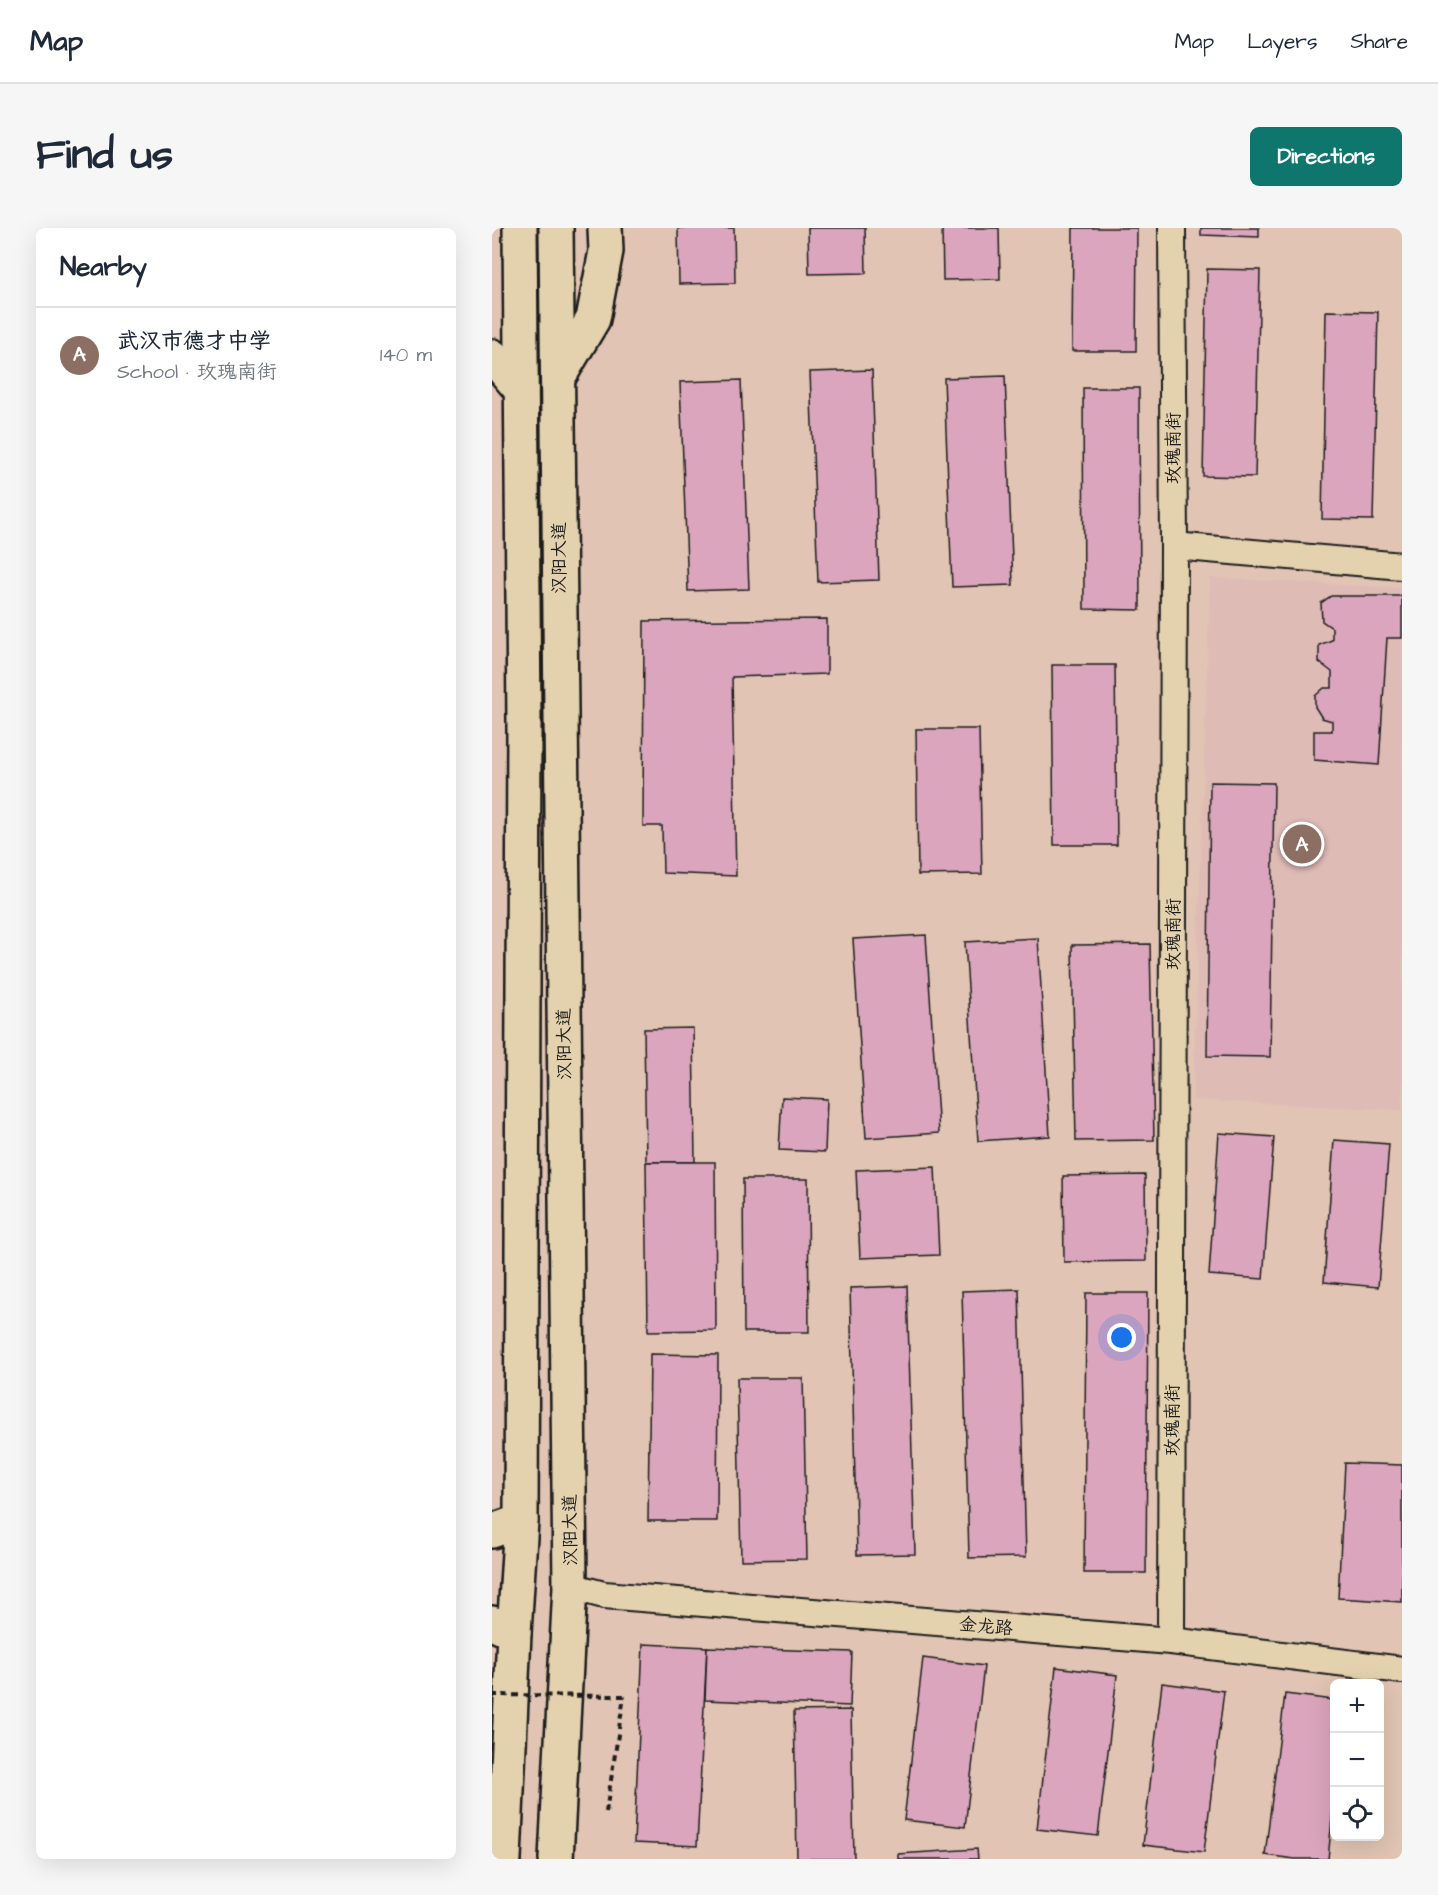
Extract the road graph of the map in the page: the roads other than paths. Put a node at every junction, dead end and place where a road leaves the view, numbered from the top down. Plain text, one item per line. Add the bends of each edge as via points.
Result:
1 (520, 228) edge
2 (556, 228) edge
3 (605, 228) edge
4 (1172, 228) edge
5 (492, 356) edge
6 (558, 378) junction
7 (521, 390) junction
8 (1174, 546) junction
9 (1402, 566) edge
10 (506, 1526) edge
11 (570, 1586) junction
12 (503, 1628) edge
13 (1171, 1641) junction
14 (1402, 1670) edge
15 (504, 1859) edge
16 (556, 1859) edge

1 - 7 main road, 汉阳大道
2 - 6 main road, 汉阳大道
3 - 6 main road via 606,251 593,319
4 - 8 street, 玫瑰南街
5 - 7 main road
6 - 11 main road, 汉阳大道
7 - 10 main road, 汉阳大道 via 524,724
8 - 9 street
8 - 13 street, 玫瑰南街
10 - 12 main road, 汉阳大道
11 - 13 street, 金龙路 via 604,1595
11 - 16 main road, 汉阳大道
12 - 15 main road, 汉阳大道
13 - 14 street, 金龙路

